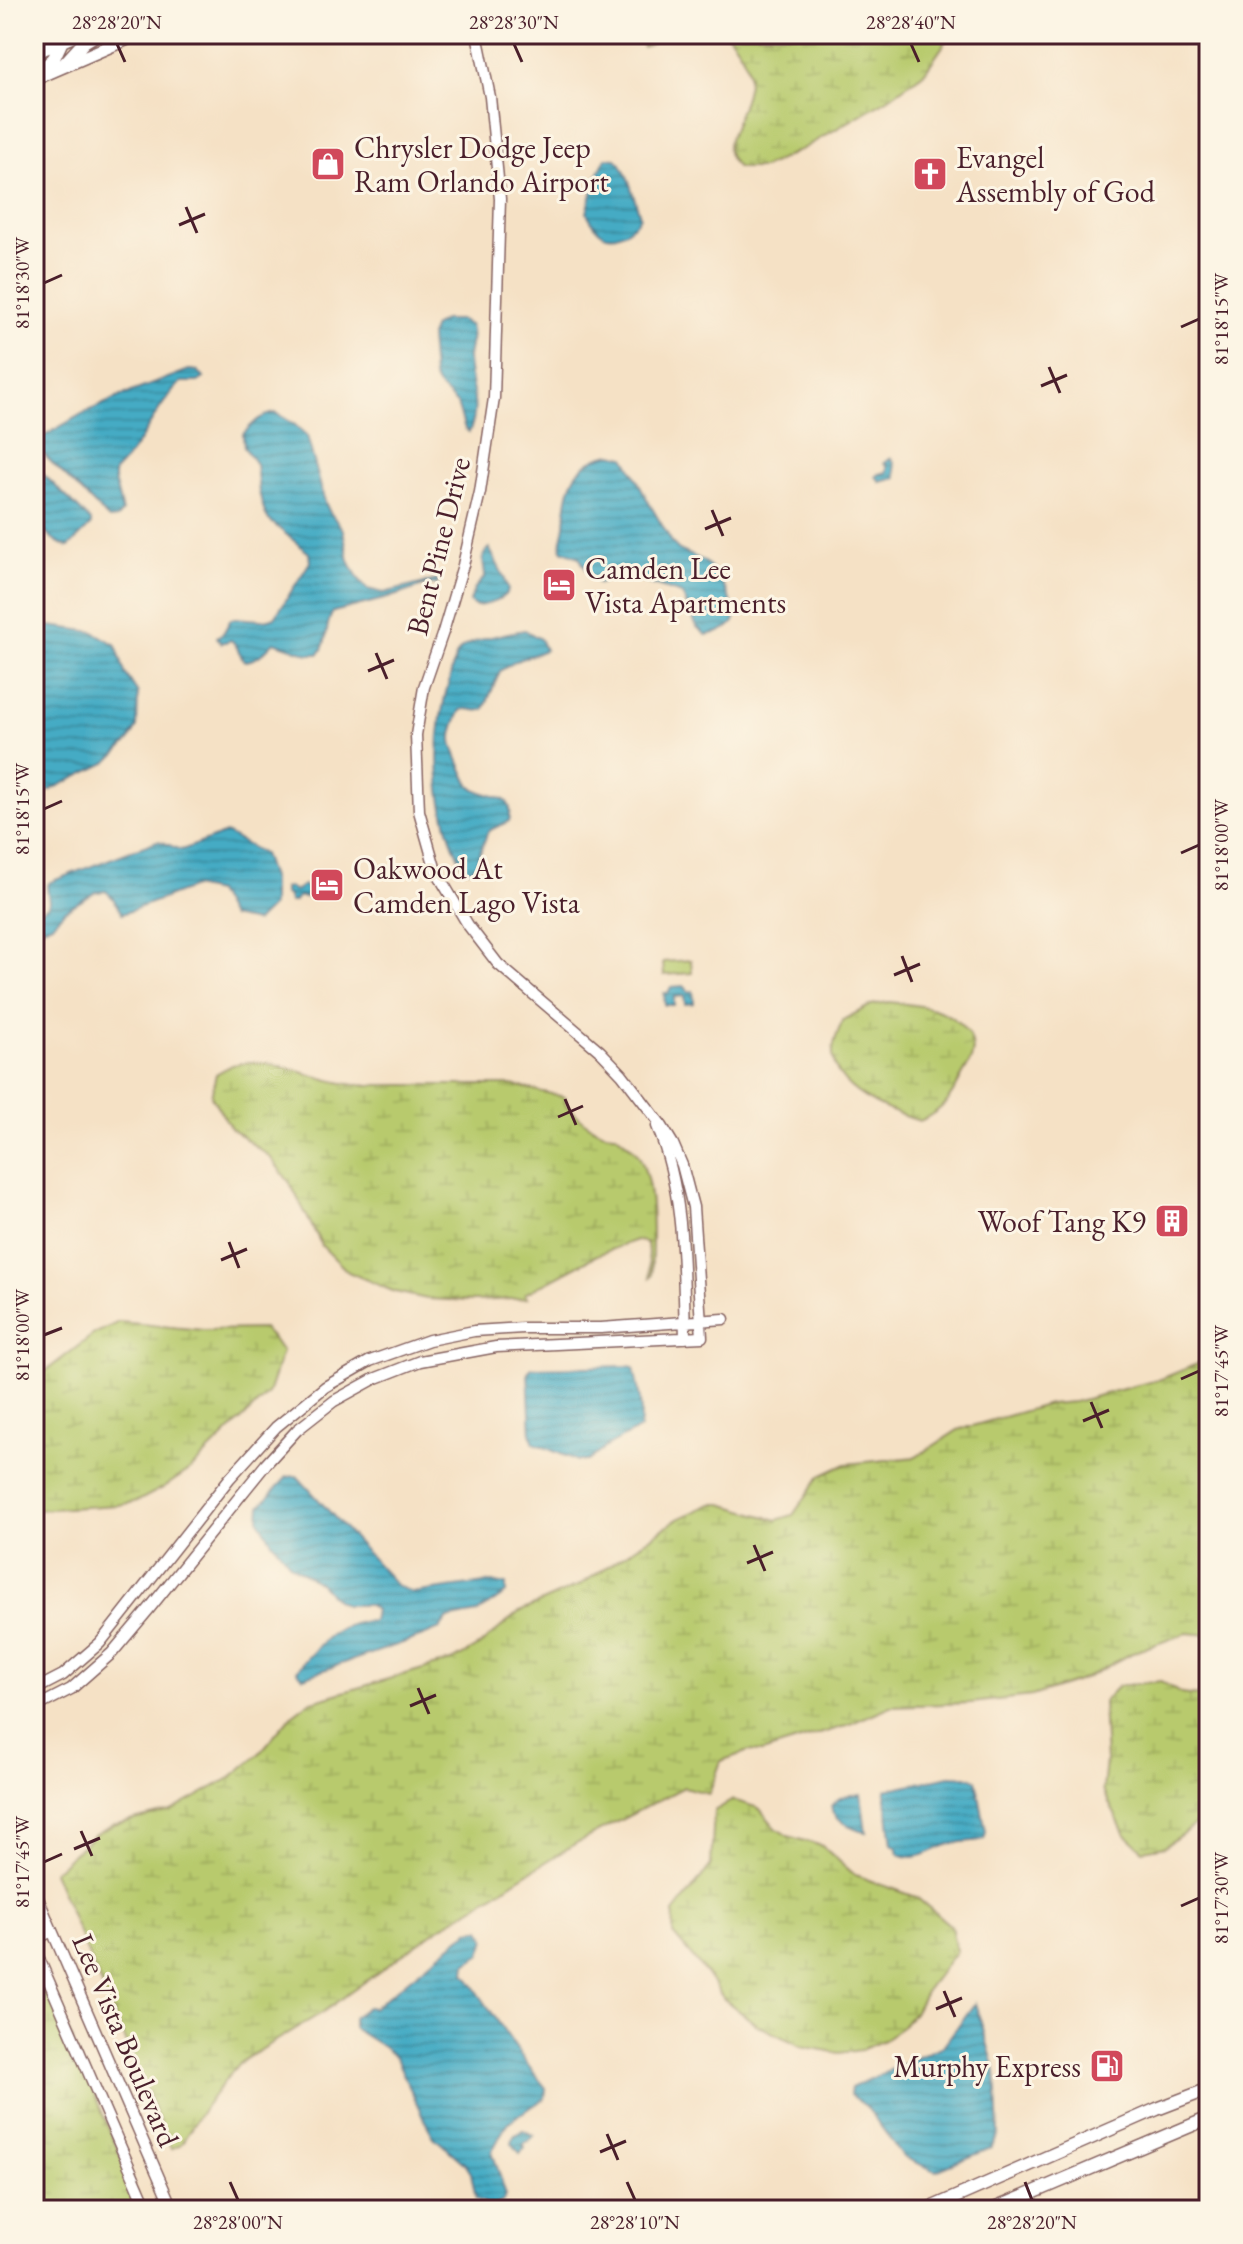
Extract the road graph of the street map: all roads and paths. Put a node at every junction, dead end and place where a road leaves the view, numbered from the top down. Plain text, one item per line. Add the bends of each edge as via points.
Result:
1 (78, 34) edge
2 (97, 34) edge
3 (138, 34) edge
4 (475, 34) edge
5 (62, 41) junction
6 (34, 53) edge
7 (61, 67) junction
8 (34, 78) edge
9 (650, 1110) junction
10 (724, 1319) dead end
11 (701, 1320) junction
12 (684, 1321) junction
13 (501, 1329) junction
14 (685, 1338) junction
15 (503, 1346) junction
16 (34, 1690) edge
17 (34, 1708) edge
18 (34, 1889) edge
19 (52, 1931) junction
20 (34, 1940) edge
21 (34, 1947) edge
22 (1209, 2089) edge
23 (1209, 2118) edge
24 (148, 2210) edge
25 (173, 2210) edge
26 (926, 2210) edge
27 (992, 2210) edge

1 - 5 main road
2 - 7 main road
3 - 7 main road
4 - 9 street, Bent Pine Drive via 490,97 500,199 494,398 463,565 424,687 416,735 419,811 436,871 498,964 600,1051
5 - 6 main road
5 - 8 main road
7 - 8 main road
9 - 11 street, Bent Pine Drive via 673,1144 689,1188
9 - 12 street, Bent Pine Drive via 677,1194
10 - 11 street
11 - 12 street
11 - 14 street, Bent Pine Drive via 702,1337
12 - 13 street
12 - 14 street, Bent Pine Drive
13 - 15 street
13 - 16 street via 429,1340 370,1361 325,1387 276,1427 229,1479 100,1643 63,1675
14 - 15 street
15 - 17 street via 420,1361 334,1401 266,1464 112,1653 71,1689
18 - 19 street, Lee Vista Boulevard
19 - 20 street
19 - 25 street, Lee Vista Boulevard
21 - 24 street, Lee Vista Boulevard
22 - 26 main road
23 - 27 main road

